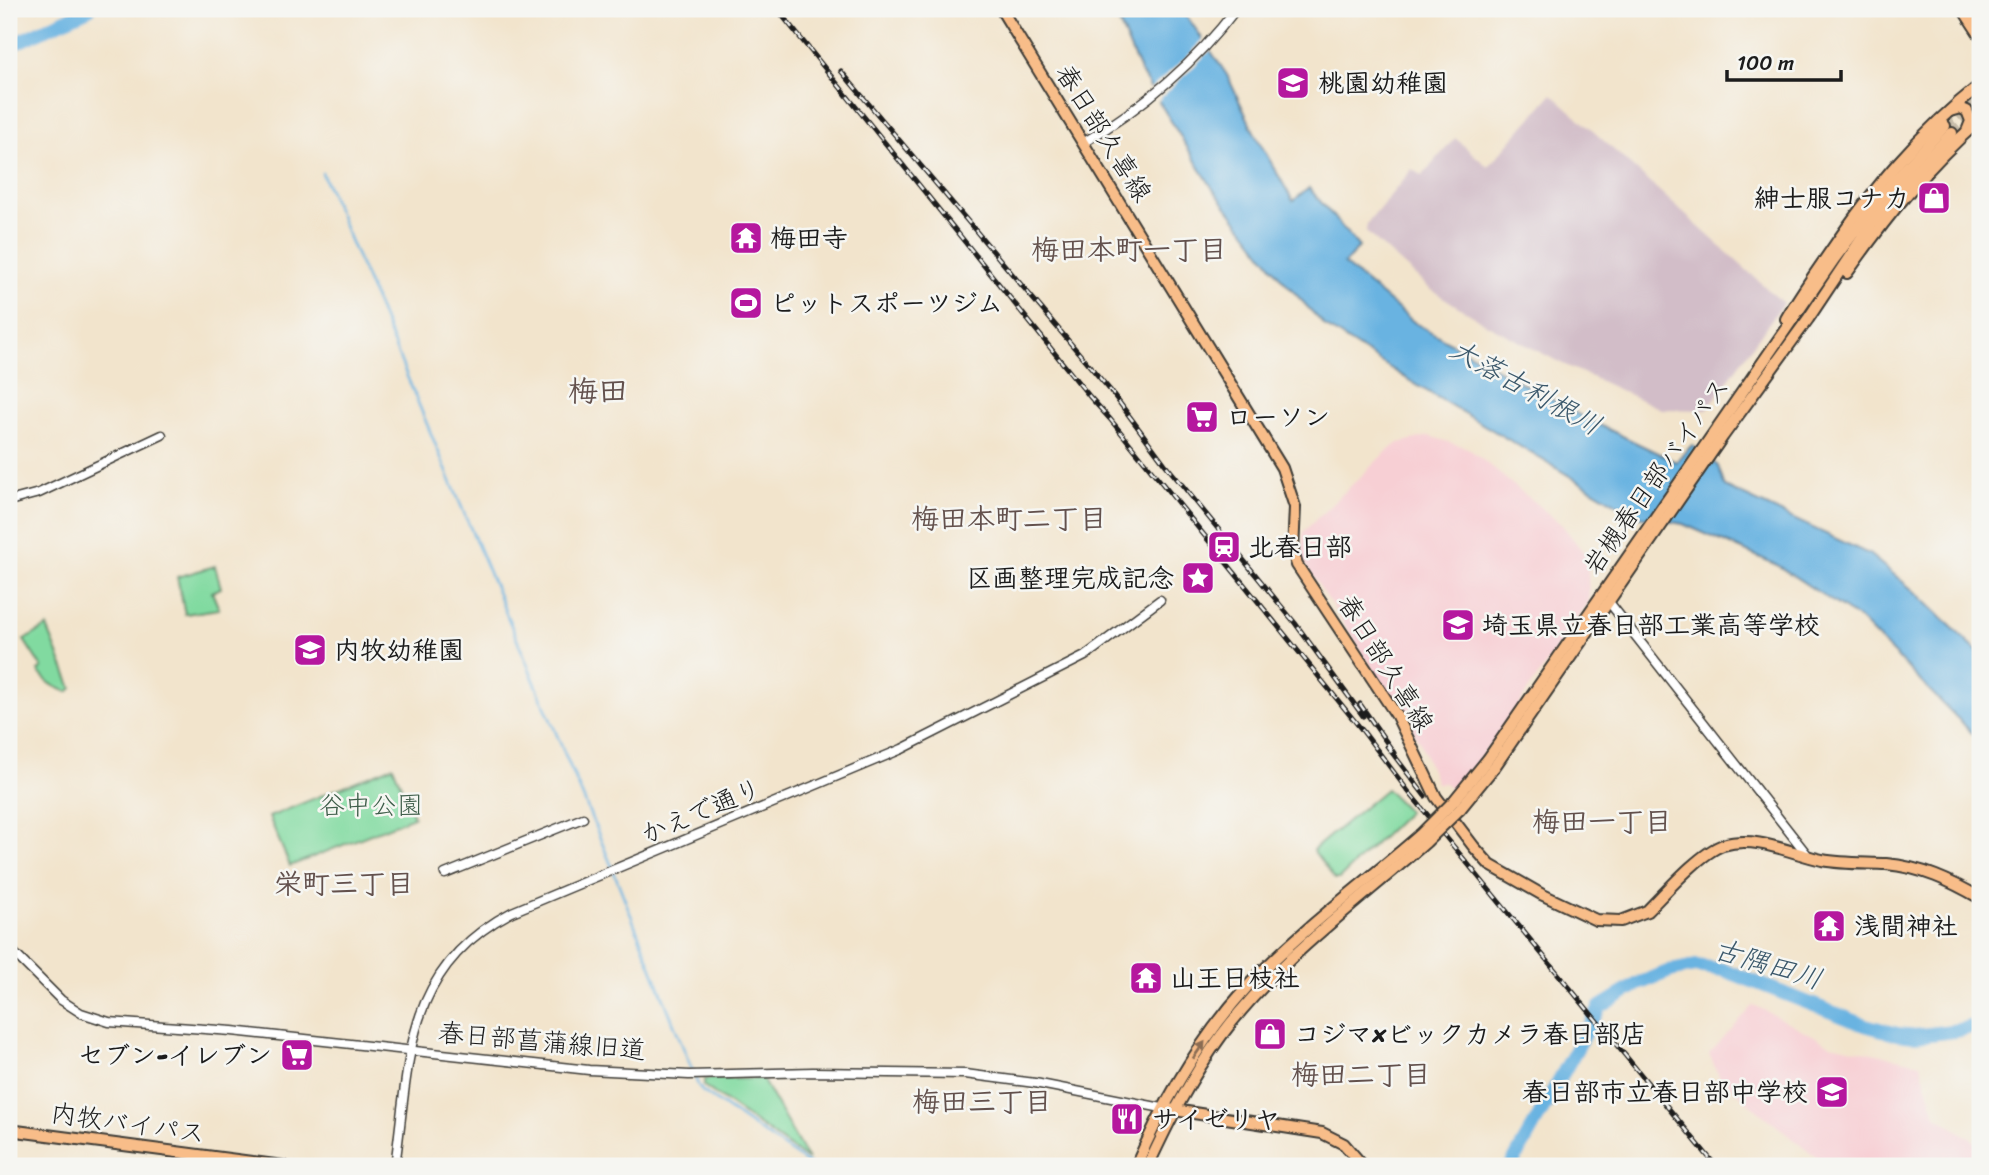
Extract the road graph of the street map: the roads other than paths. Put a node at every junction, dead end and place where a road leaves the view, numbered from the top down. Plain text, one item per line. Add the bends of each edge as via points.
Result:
1 (1001, 9) edge
2 (1236, 9) edge
3 (1963, 9) edge
4 (1980, 35) edge
5 (1980, 85) edge
6 (1945, 114) junction
7 (1980, 120) edge
8 (1965, 133) junction
9 (1083, 143) junction
10 (1808, 319) junction
11 (1761, 365) junction
12 (162, 435) dead end
13 (1710, 448) junction
14 (9, 500) edge
15 (1655, 528) junction
16 (1160, 600) dead end
17 (1608, 602) junction
18 (1457, 805) junction
19 (583, 818) dead end
20 (1423, 838) junction
21 (1809, 857) junction
22 (445, 874) dead end
23 (1980, 898) edge
24 (9, 948) edge
25 (412, 1050) junction
26 (1162, 1108) junction
27 (1174, 1110) junction
28 (9, 1130) edge
29 (283, 1166) edge
30 (395, 1166) edge
31 (1136, 1166) edge
32 (1147, 1166) edge
33 (1363, 1166) edge

1 - 9 main road, 春日部久喜線
2 - 9 street via 1213,39 1157,93
3 - 4 main road
5 - 6 main road
6 - 8 main road via 1960,108 1967,111 1971,121
6 - 11 main road via 1894,165 1853,219 1792,307
7 - 8 main road
8 - 10 main road via 1909,190 1833,293
9 - 21 main road, 春日部久喜線 via 1282,468 1294,507 1297,565 1397,716 1436,797 1490,865 1589,917 1611,921 1647,911 1721,846 1752,842
10 - 11 main road, 岩槻春日部バイパス via 1870,226 1949,130 1886,190
10 - 13 main road, 岩槻春日部バイパス
11 - 13 main road, 岩槻春日部バイパス
12 - 14 street via 39,493
13 - 15 main road, 岩槻春日部バイパス
15 - 17 main road, 岩槻春日部バイパス
15 - 18 main road, 岩槻春日部バイパス
16 - 25 street, かえで通り via 1085,656 902,750 495,922 461,947 440,974 418,1018
17 - 18 main road, 岩槻春日部バイパス via 1495,766
17 - 21 street
18 - 20 main road, 岩槻春日部バイパス, bridge
19 - 22 street
26 -> 20 main road, 岩槻春日部バイパス via 1194,1056 1248,987 1293,943
20 - 27 main road, 岩槻春日部バイパス via 1275,973 1221,1036
21 - 23 main road, 春日部久喜線 via 1927,872
24 - 25 street, 春日部菖蒲線旧道 via 61,1000 97,1020
25 - 26 street, 春日部菖蒲線旧道 via 578,1069 689,1075 965,1074 1010,1078
25 - 30 street, かえで通り
26 - 27 main road
26 - 31 main road, 岩槻春日部バイパス
27 - 32 main road, 岩槻春日部バイパス
27 - 33 main road via 1322,1133 1344,1144
28 - 29 main road, 内牧バイパス

